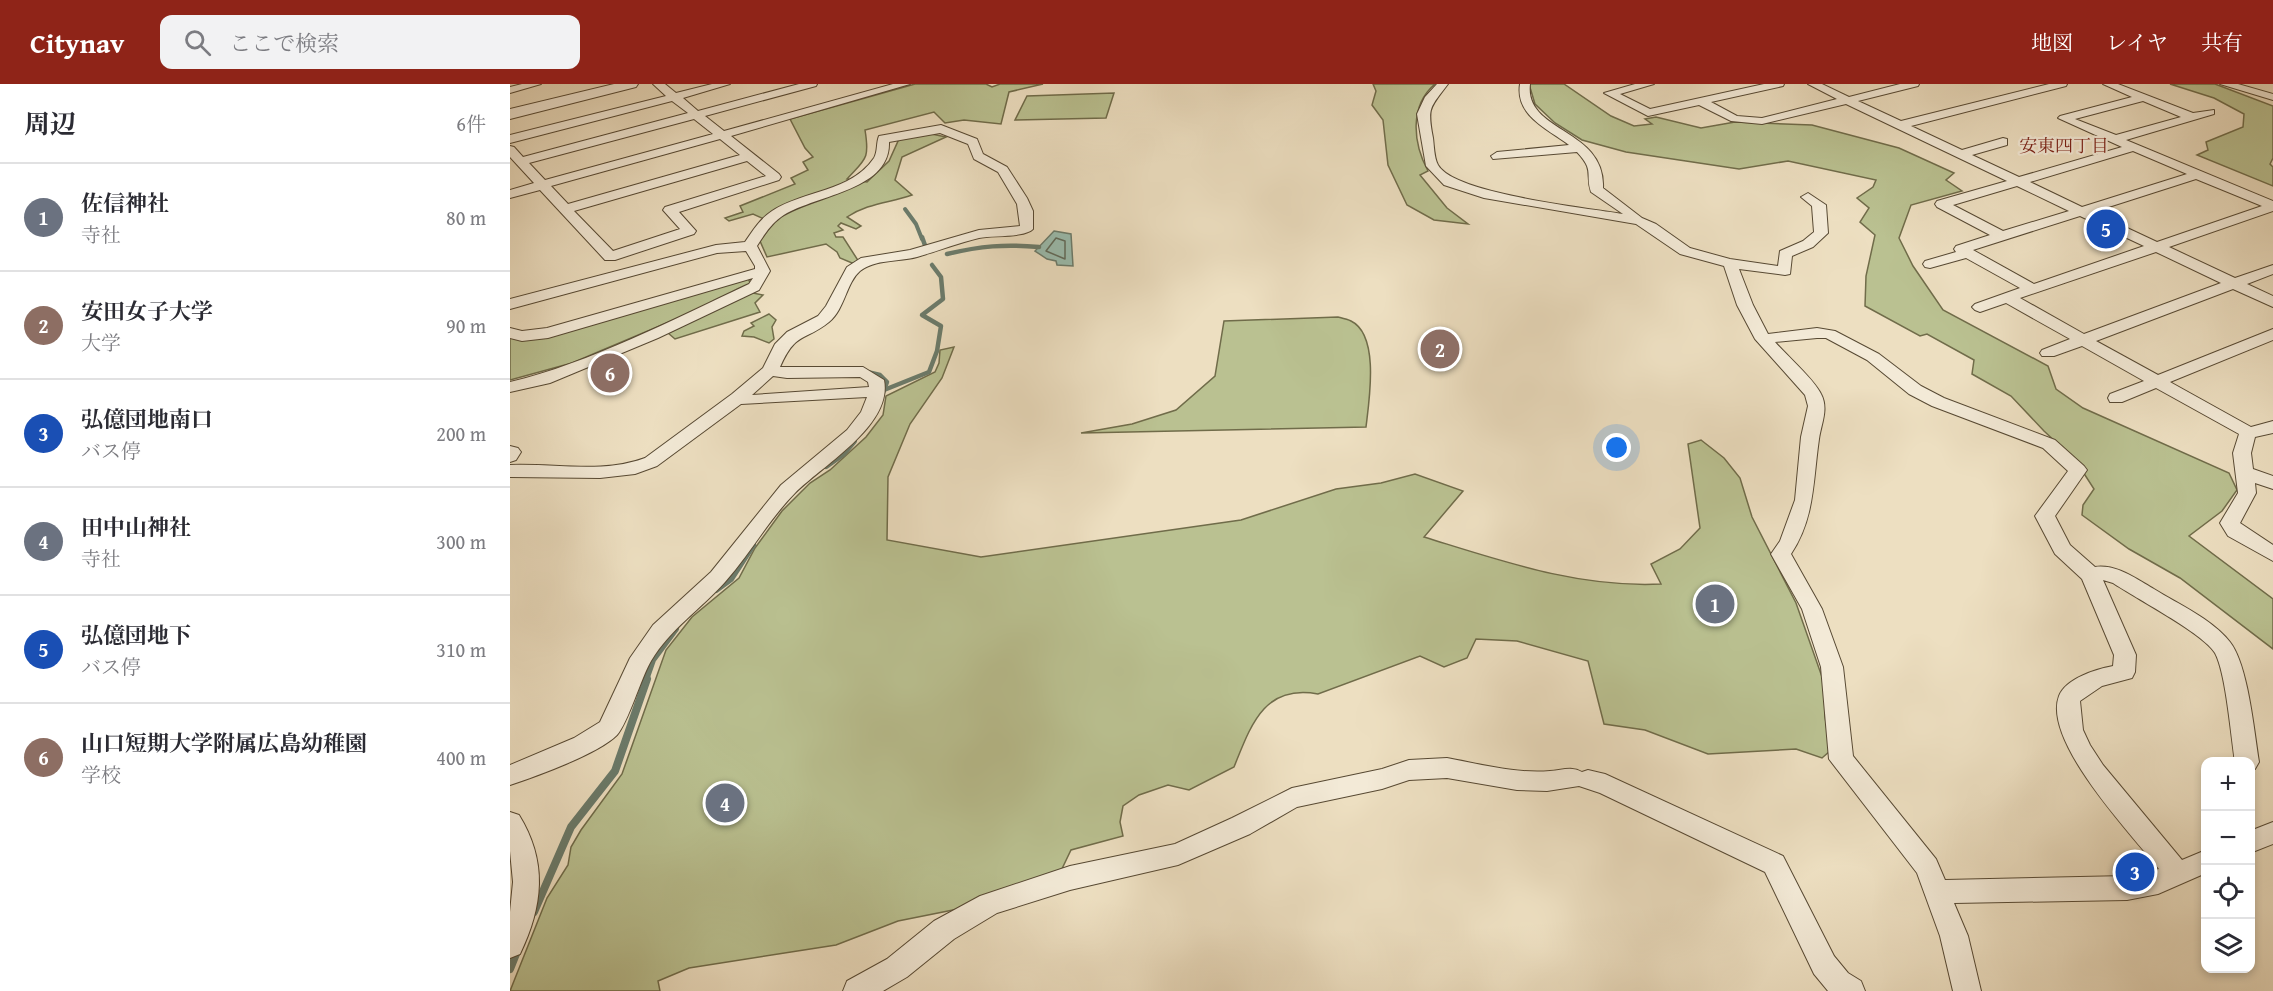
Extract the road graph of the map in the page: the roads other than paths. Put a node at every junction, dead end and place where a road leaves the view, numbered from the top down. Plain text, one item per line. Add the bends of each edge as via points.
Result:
1 (536, 84) edge
2 (631, 84) edge
3 (658, 84) edge
4 (725, 84) edge
5 (812, 84) edge
6 (905, 84) edge
7 (1443, 84) edge
8 (1525, 84) edge
9 (1649, 84) edge
10 (1779, 84) edge
11 (1813, 84) edge
12 (1914, 84) edge
13 (2062, 84) edge
14 (2108, 84) edge
15 (2225, 84) edge
16 (510, 90) edge
17 (2145, 95) junction
18 (674, 97) junction
19 (2273, 97) edge
20 (1847, 100) junction
21 (1701, 102) junction
22 (2210, 112) dead end
23 (510, 114) edge
24 (697, 115) junction
25 (2193, 117) junction
26 (1900, 125) junction
27 (723, 135) junction
28 (510, 139) edge
29 (2115, 139) junction
30 (2003, 142) dead end
31 (2134, 147) junction
32 (1580, 148) junction
33 (510, 150) edge
34 (1961, 154) junction
35 (749, 156) junction
36 (1497, 156) dead end
37 (521, 161) junction
38 (2197, 175) junction
39 (2019, 182) junction
40 (542, 185) junction
41 (510, 194) edge
42 (1808, 197) dead end
43 (2273, 207) edge
44 (565, 209) junction
45 (2081, 211) junction
46 (1640, 220) junction
47 (2002, 236) junction
48 (750, 246) junction
49 (2156, 246) junction
50 (1968, 253) junction
51 (1730, 263) junction
52 (1930, 264) dead end
53 (2273, 268) edge
54 (763, 271) junction
55 (2234, 283) junction
56 (2032, 289) junction
57 (2008, 298) junction
58 (2273, 302) edge
59 (510, 304) edge
60 (1980, 307) dead end
61 (510, 333) edge
62 (2273, 334) edge
63 (1763, 339) junction
64 (2083, 339) junction
65 (2048, 353) dead end
66 (770, 370) junction
67 (2158, 381) junction
68 (510, 387) edge
69 (878, 391) junction
70 (738, 398) junction
71 (2116, 398) dead end
72 (2273, 426) edge
73 (2248, 432) junction
74 (510, 451) edge
75 (510, 456) edge
76 (510, 471) edge
77 (2244, 472) junction
78 (2273, 483) edge
79 (2271, 550) edge
80 (2091, 575) junction
81 (2246, 757) edge
82 (510, 775) edge
83 (510, 823) edge
84 (2273, 833) edge
85 (2255, 840) edge
86 (2201, 863) edge
87 (2178, 874) junction
88 (1936, 892) junction
89 (510, 945) edge
90 (857, 991) edge
91 (1851, 991) edge
92 (1967, 991) edge

1 - 16 street
2 - 23 street
3 - 18 street
4 - 18 street
5 - 24 street
6 - 27 street
7 - 46 street via 1423,114 1432,166 1449,182 1484,194
8 - 32 street via 1527,105
9 - 21 street via 1610,93 1648,113
10 - 21 street
11 - 20 street
12 - 20 street
13 - 26 street
14 - 17 street
15 - 19 street
17 - 25 street
17 - 29 street via 2064,118
18 - 24 street
18 - 28 street
20 - 21 street via 1762,121 1735,119
20 - 26 street
22 - 25 street
24 - 27 street
24 - 37 street
25 - 29 street
26 - 34 street
27 - 35 street
27 - 40 street
29 - 31 street
30 - 34 street
31 - 38 street
31 - 39 street
32 - 36 street
32 - 46 street via 1599,180 1596,189
33 - 37 street
34 - 39 street
35 - 44 street
35 - 44 street via 775,177 670,210 689,231 610,257
37 - 40 street
38 - 43 street
38 - 45 street
39 - 45 street
39 - 47 street via 1942,204
40 - 41 street
40 - 44 street
42 - 51 street via 1819,205 1821,233 1785,254 1785,271
43 - 49 street
45 - 47 street
45 - 49 street
46 - 51 street via 1654,226 1681,249
47 - 50 street via 1961,249
48 - 54 street
48 - 59 street via 716,249
48 - 66 street via 756,230 778,212 870,171 882,156 883,138 940,129 973,142 978,156 1003,170 1029,215 1026,229 980,234 912,254 866,261 852,270 833,308 823,319 793,335 781,347
49 - 55 street
49 - 56 street
50 - 52 street
50 - 56 street
51 - 63 street
53 - 55 street
54 - 61 street via 548,333
54 - 68 street via 762,279 754,287 652,335 544,379
55 - 58 street
55 - 64 street
56 - 57 street
57 - 60 street
57 - 64 street
62 - 67 street
63 - 80 street via 1829,334 1873,357 1915,390 1938,402 2049,444 2078,470 2045,516 2062,549
63 - 88 street via 1813,394 1817,406 1804,500 1781,554 1812,609 1832,667 1841,759 1927,867
64 - 65 street
64 - 67 street
66 - 69 street via 863,372 876,380
66 - 70 street
67 - 71 street
67 - 73 street
69 - 70 street
69 - 82 street via 853,434 788,489 718,577 661,630 641,658 609,728 582,745
70 - 76 street via 638,469 617,473
72 - 73 street
73 - 77 street via 2242,453
74 - 75 street
77 - 78 street
77 - 79 street via 2247,493 2230,523 2235,531
80 - 81 street via 2103,573 2120,578 2223,648 2230,666
80 - 87 street via 2126,655 2124,672 2105,675 2069,698 2071,730 2095,772
83 - 89 street via 519,834 526,886 521,920
84 - 85 street
86 - 87 street
87 - 88 street via 2127,888
88 - 92 street via 1954,936
90 - 91 street via 897,968 944,930 989,904 1070,878 1178,854 1292,798 1409,770 1447,768 1517,780 1581,779 1605,784 1774,864 1824,965

